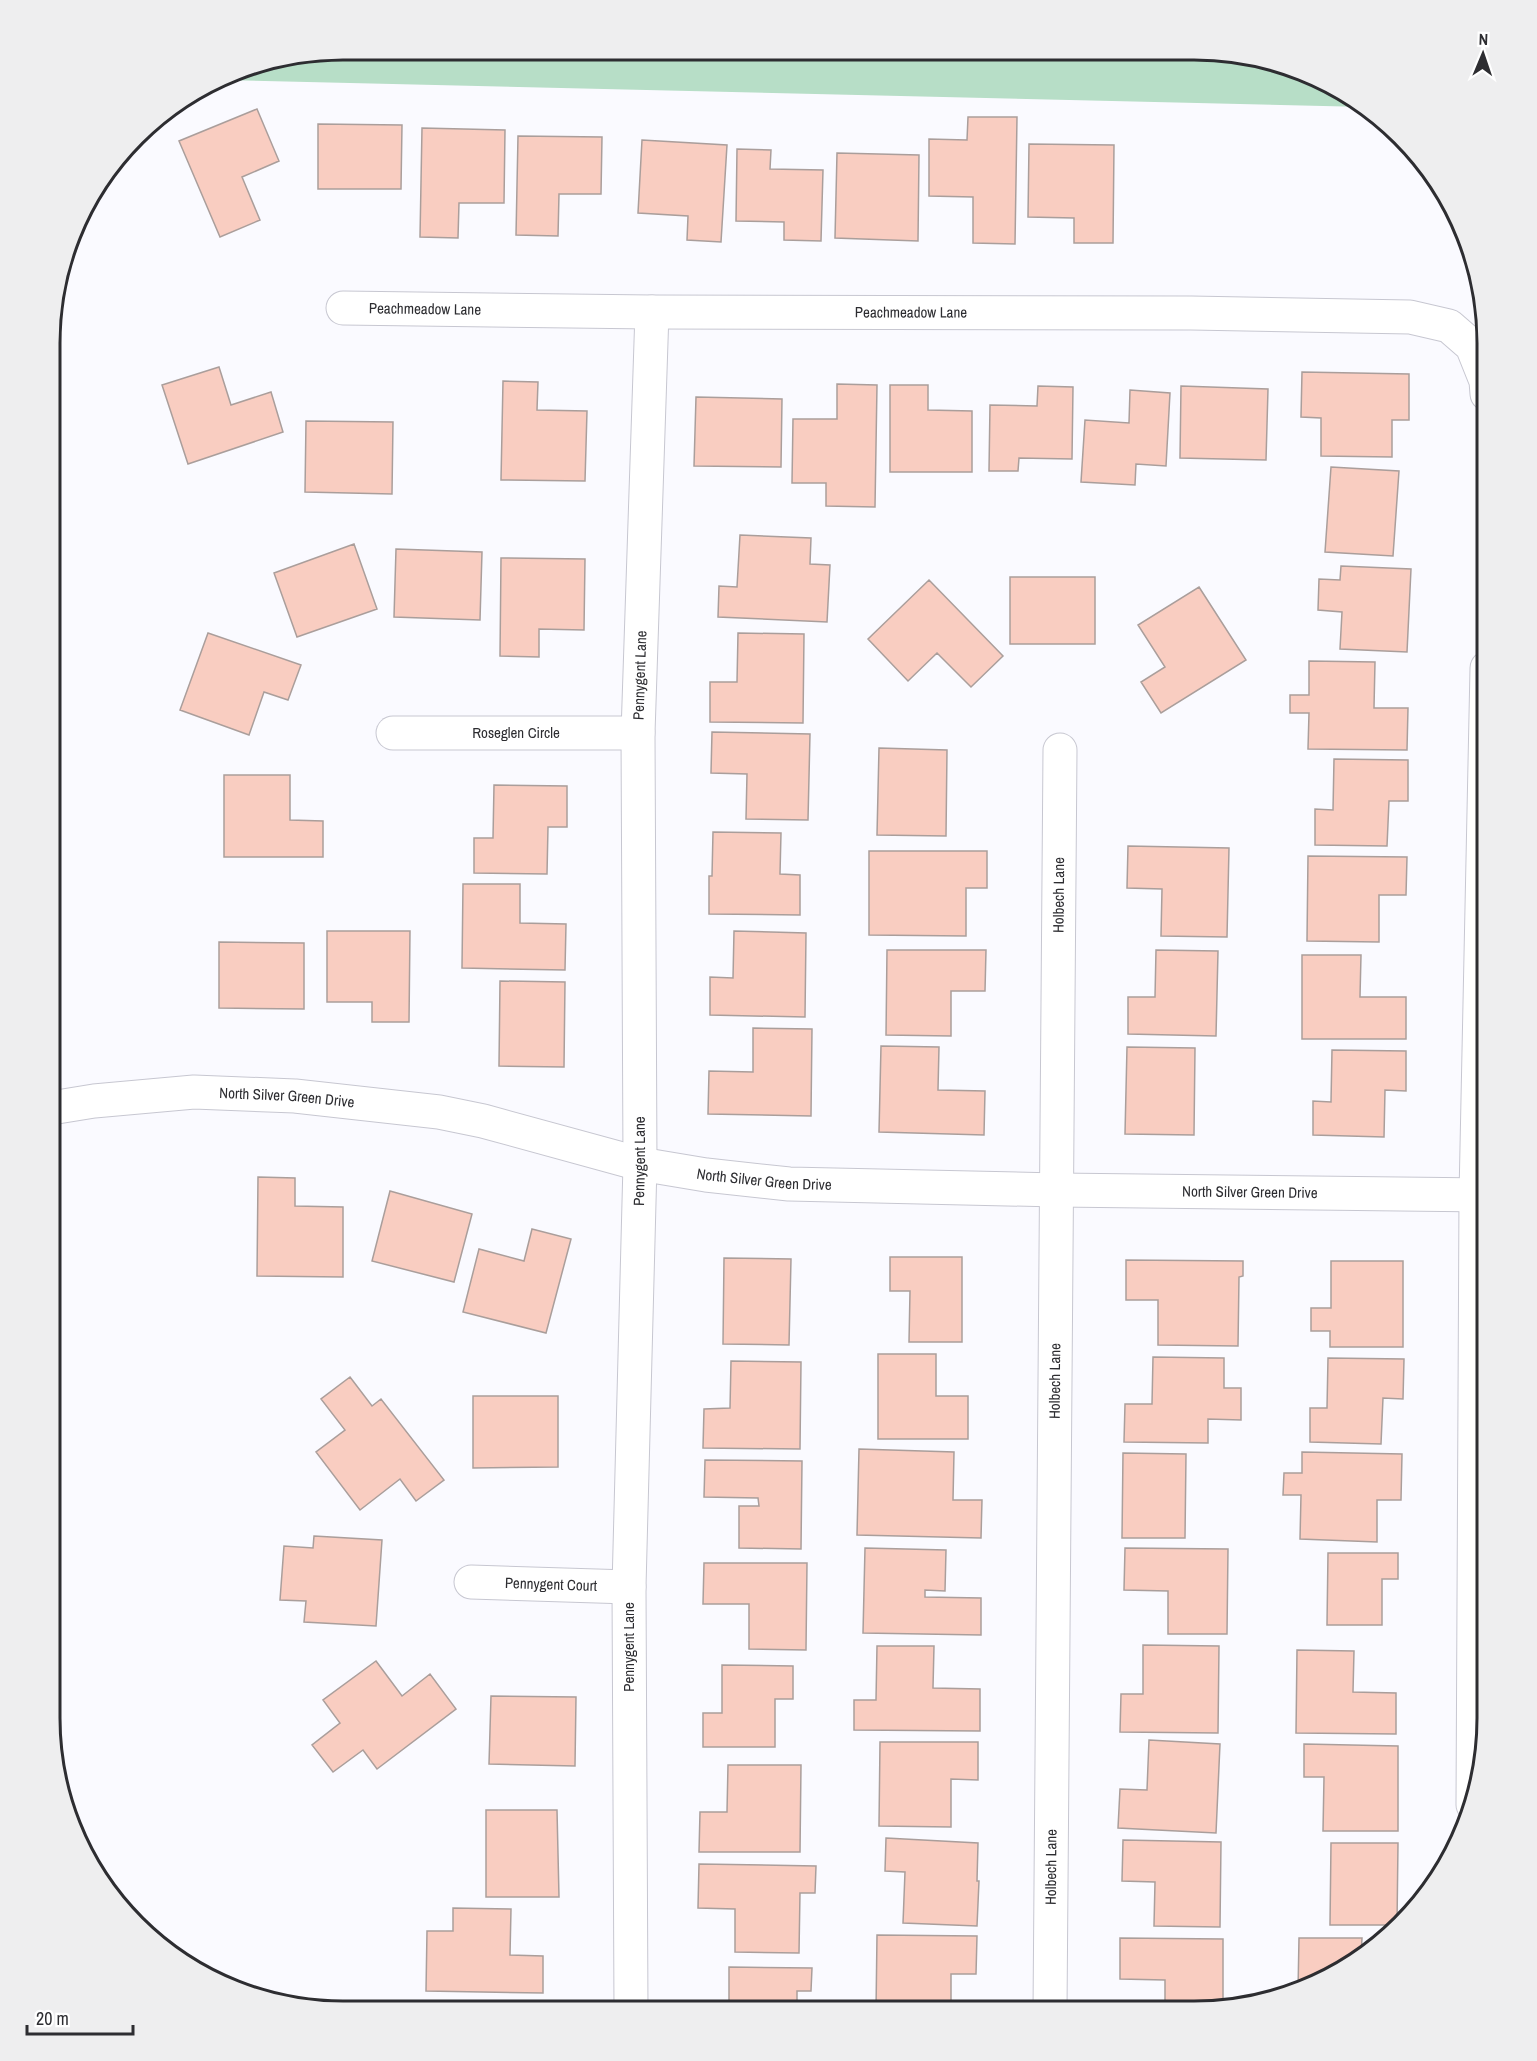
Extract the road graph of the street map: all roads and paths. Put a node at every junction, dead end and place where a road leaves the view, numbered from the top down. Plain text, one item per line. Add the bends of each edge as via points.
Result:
1 (343, 308) dead end
2 (652, 312) junction
3 (1477, 358) edge
4 (393, 732) dead end
5 (638, 733) junction
6 (1060, 750) dead end
7 (60, 1107) edge
8 (640, 1164) junction
9 (1057, 1190) junction
10 (1477, 1195) edge
11 (1477, 1500) edge
12 (471, 1582) dead end
13 (629, 1587) junction
14 (1474, 1764) edge
15 (631, 2001) edge
16 (1050, 2001) edge

1 - 2 street, Peachmeadow Lane
2 - 3 street, Peachmeadow Lane via 1191,312 1410,317 1449,326 1472,346
2 - 5 street, Pennygent Lane
4 - 5 street, Roseglen Circle
5 - 8 street, Pennygent Lane
6 - 9 street, Holbech Lane
7 - 8 street, North Silver Green Drive via 194,1092 295,1096 472,1118
8 - 9 street, North Silver Green Drive via 789,1184
8 - 13 street, Pennygent Lane
9 - 10 street, North Silver Green Drive
9 - 16 street, Holbech Lane
11 - 14 street
12 - 13 street, Pennygent Court
13 - 15 street, Pennygent Lane

